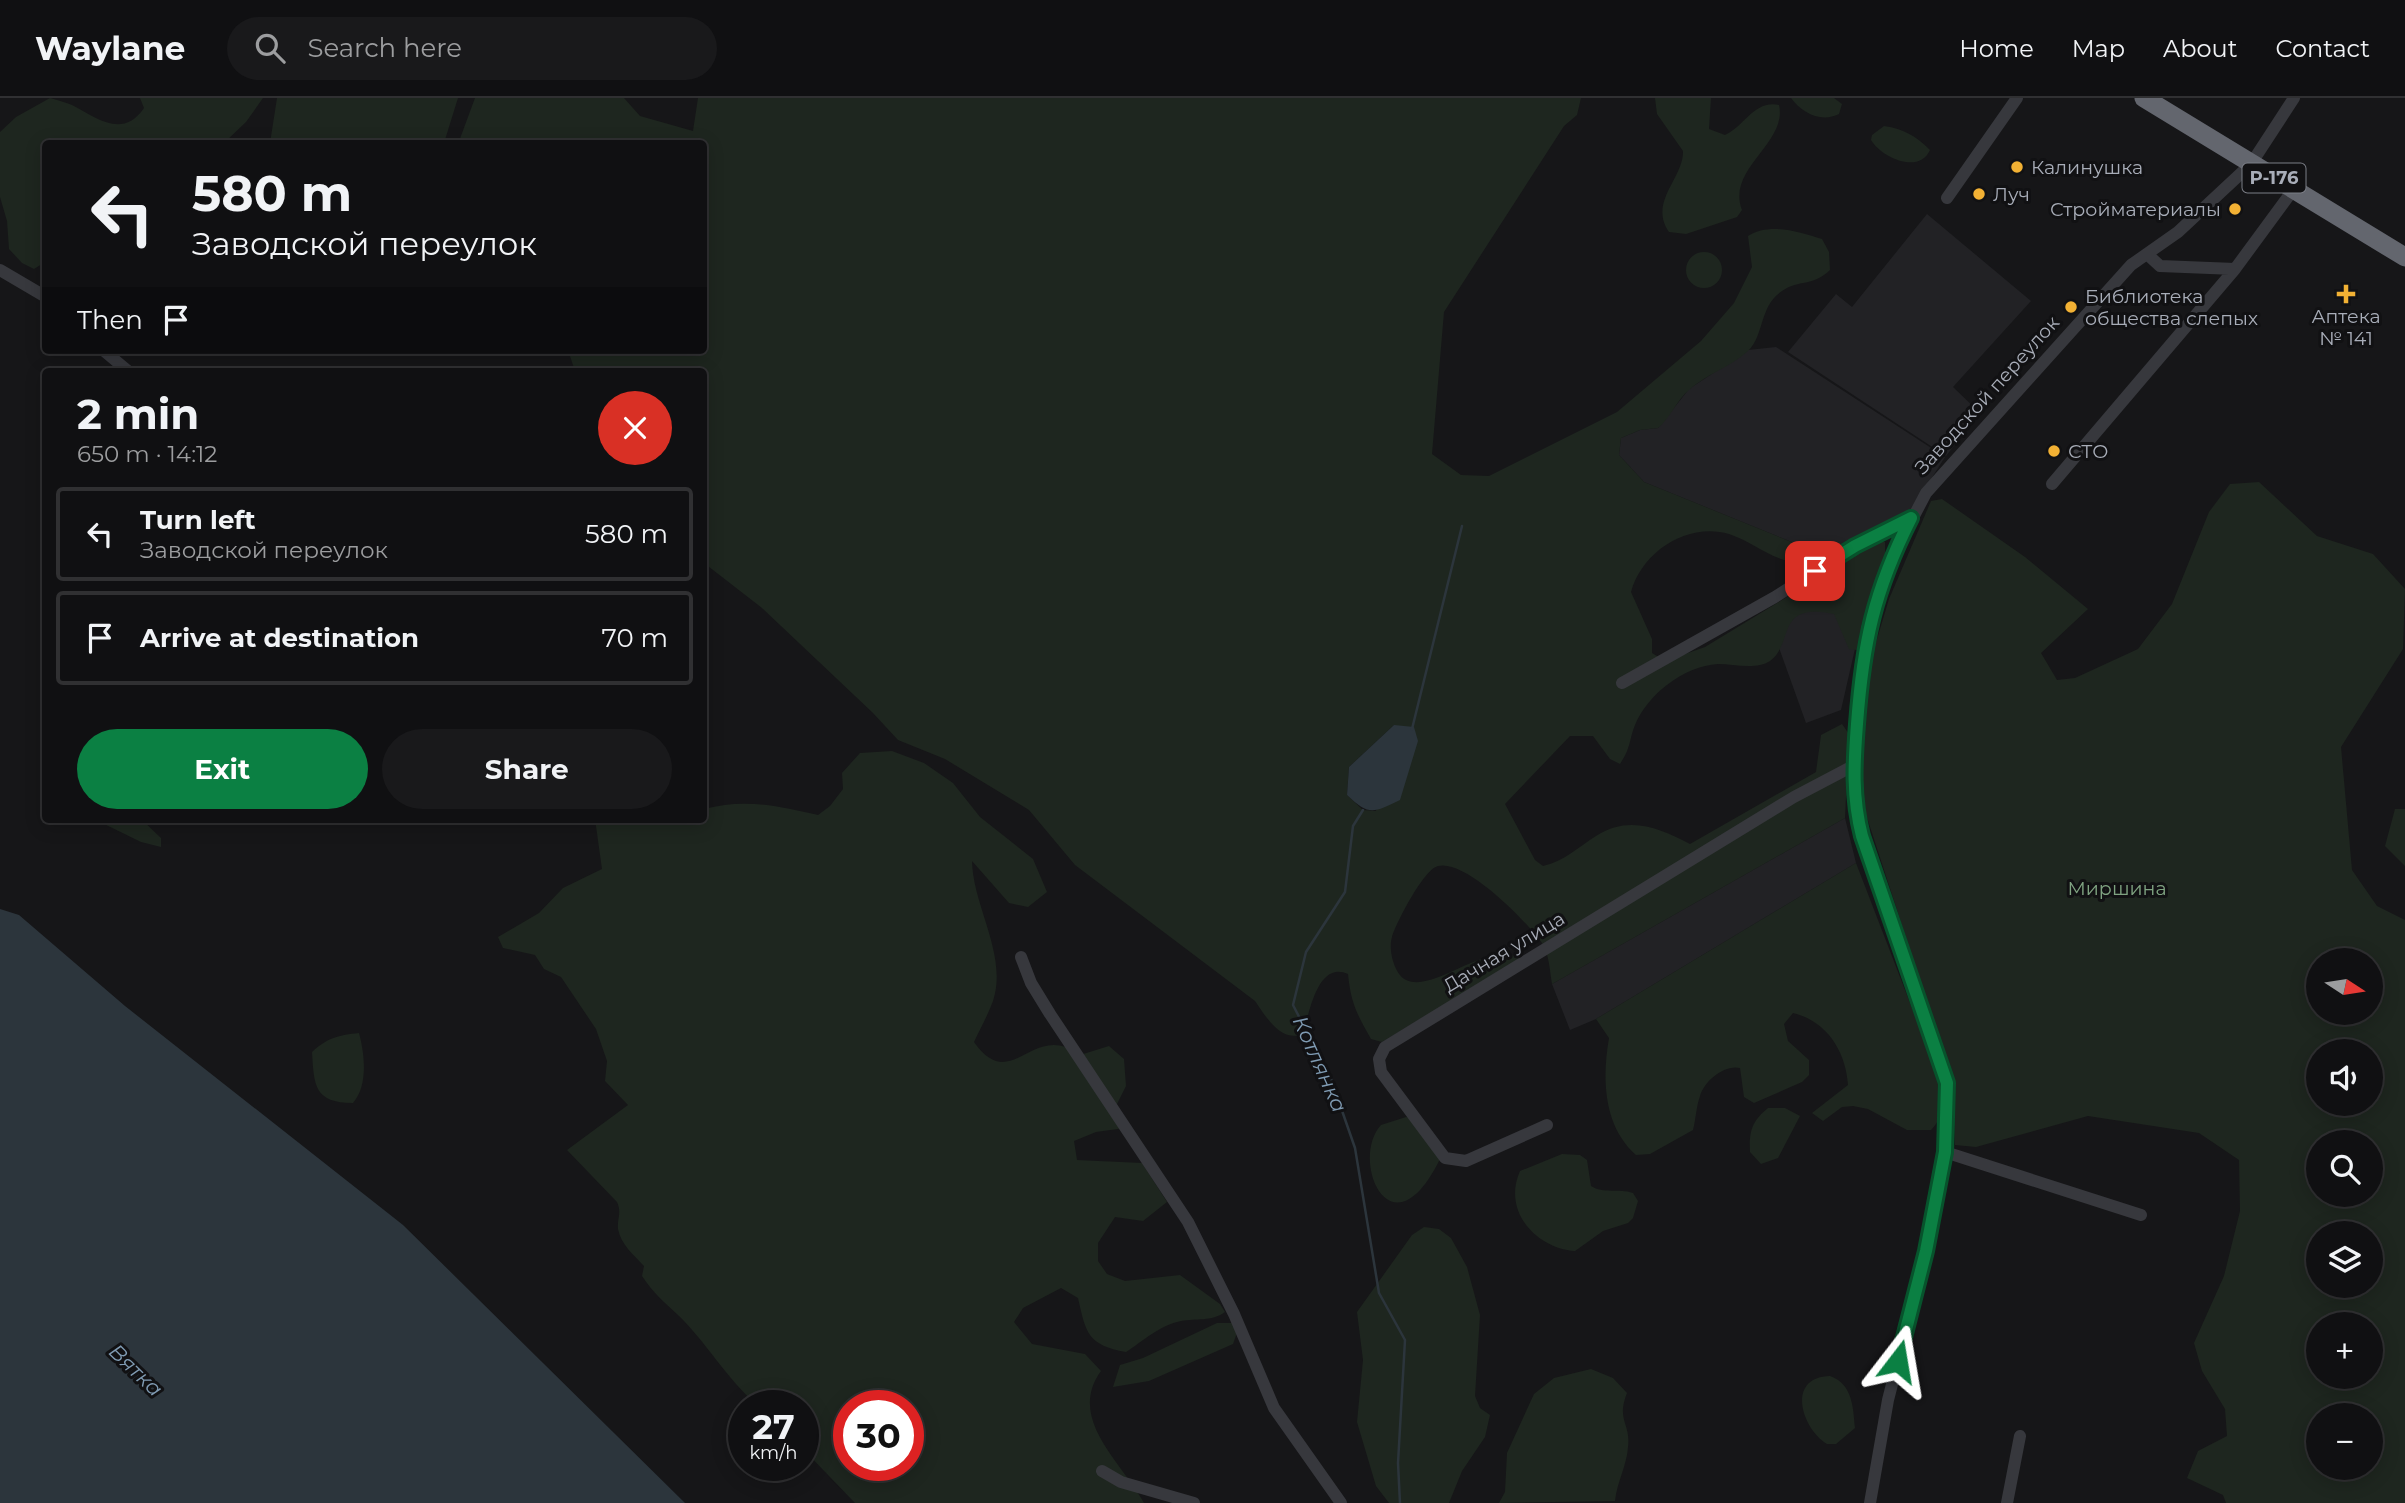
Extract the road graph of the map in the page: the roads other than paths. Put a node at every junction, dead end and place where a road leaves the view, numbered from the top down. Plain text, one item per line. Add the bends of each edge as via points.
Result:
1 (2017, 98) edge
2 (2144, 98) edge
3 (2294, 98) edge
4 (2251, 164) junction
5 (2293, 190) junction
6 (1947, 198) dead end
7 (2147, 254) junction
8 (2405, 257) edge
9 (0, 270) edge
10 (2235, 270) junction
11 (42, 295) edge
12 (108, 354) edge
13 (124, 368) edge
14 (2052, 484) dead end
15 (1911, 518) junction
16 (1622, 683) dead end
17 (1853, 766) junction
18 (1021, 957) dead end
19 (1547, 1125) dead end
20 (1945, 1152) junction
21 (2141, 1215) dead end
22 (2020, 1436) dead end
23 (1102, 1471) dead end
24 (1194, 1503) edge
25 (1341, 1503) edge
26 (1870, 1503) edge
27 (2007, 1503) edge

1 - 6 street
2 - 4 highway, Р-176
3 - 4 street, Заводской переулок
4 - 5 highway, Р-176
4 - 7 street, Заводской переулок via 2178,232
5 - 8 highway, Р-176
5 - 10 street
7 - 10 street via 2160,266
7 - 15 street, Заводской переулок via 2072,327 1948,466
9 - 11 street
10 - 14 street
12 - 13 street
15 - 16 street
15 - 17 street, Заводской переулок via 1884,573 1867,629
17 - 19 street, Дачная улица via 1794,797 1385,1047 1379,1059 1381,1072 1445,1158 1466,1161
17 - 20 street, Заводской переулок via 1862,836 1947,1083
18 - 25 street via 1050,1014 1188,1222 1274,1408
20 - 21 street
20 - 26 street, Заводской переулок via 1926,1251 1888,1400
22 - 27 street
23 - 24 street via 1121,1482

